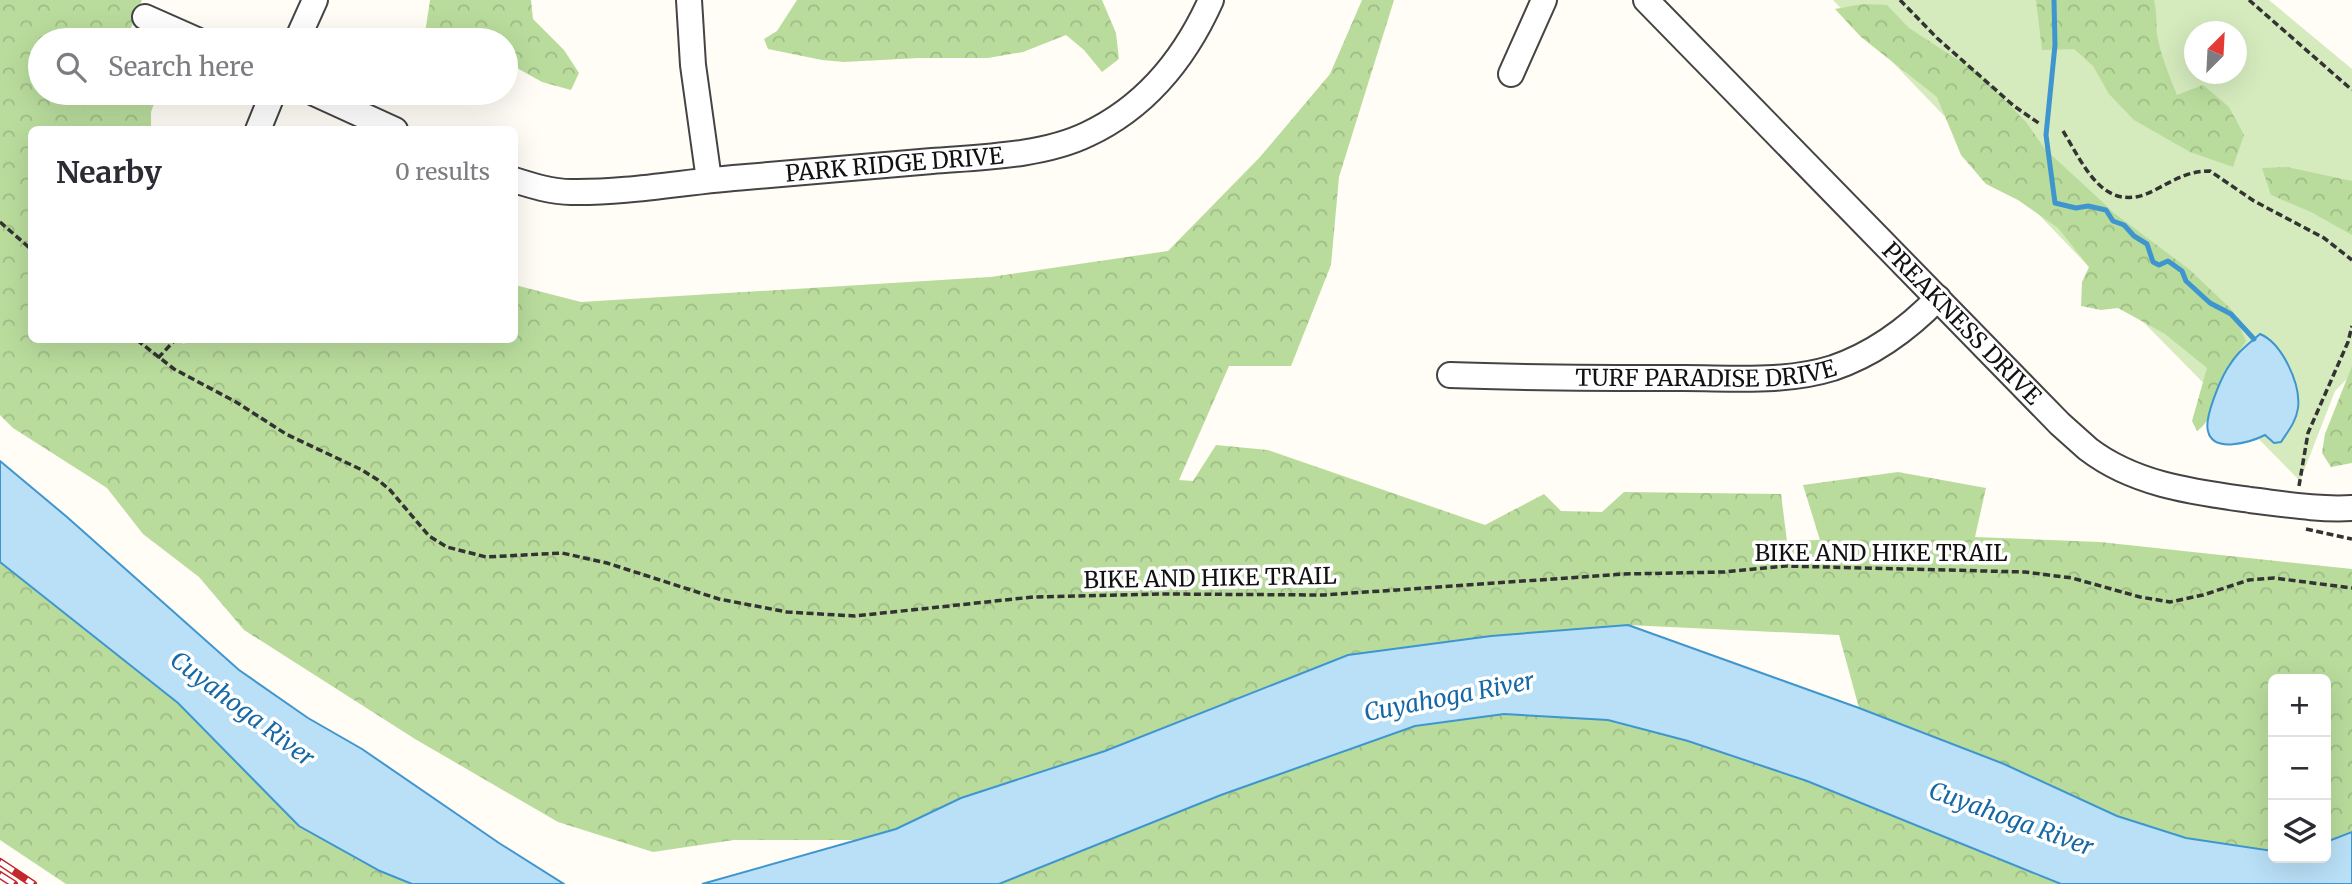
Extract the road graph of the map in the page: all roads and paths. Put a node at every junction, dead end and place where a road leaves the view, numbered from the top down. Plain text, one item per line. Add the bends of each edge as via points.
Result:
1 (315, 0) edge
2 (689, 0) edge
3 (1211, 0) edge
4 (1544, 0) edge
5 (1646, 0) edge
6 (1899, 0) edge
7 (2249, 0) edge
8 (145, 17) dead end
9 (170, 28) edge
10 (302, 28) edge
11 (1511, 74) dead end
12 (2352, 90) edge
13 (268, 105) edge
14 (340, 105) edge
15 (2040, 124) dead end
16 (260, 126) edge
17 (386, 126) edge
18 (2063, 131) dead end
19 (709, 180) junction
20 (518, 181) edge
21 (0, 222) edge
22 (28, 246) edge
23 (2352, 260) edge
24 (1938, 298) junction
25 (2352, 326) edge
26 (140, 343) edge
27 (172, 343) edge
28 (158, 358) junction
29 (1450, 375) dead end
30 (2298, 506) junction
31 (2352, 508) edge
32 (2352, 588) edge

1 - 10 street
2 - 19 street
3 - 19 street, PARK RIDGE DRIVE via 1199,28 1145,98 1087,135 996,156
4 - 11 street
5 - 24 street, PREAKNESS DRIVE
6 - 15 path via 2014,106
7 - 12 path
8 - 9 street
13 - 16 street
14 - 17 street
18 - 23 path via 2092,178 2115,195 2138,197 2186,173 2210,171
19 - 20 street, PARK RIDGE DRIVE via 570,192
21 - 22 path
24 - 29 street, TURF PARADISE DRIVE via 1875,349 1808,374 1550,379
24 - 30 street, PREAKNESS DRIVE via 2060,424 2103,459 2158,484
25 - 30 path via 2308,433
26 - 28 path, BIKE AND HIKE TRAIL
27 - 28 path
28 - 32 path, BIKE AND HIKE TRAIL via 286,434 378,480 429,536 447,547 486,557 562,553 719,599 788,612 855,616 1033,597 1324,596 1785,566 2036,573 2169,602 2261,578
30 - 31 street, PREAKNESS DRIVE

